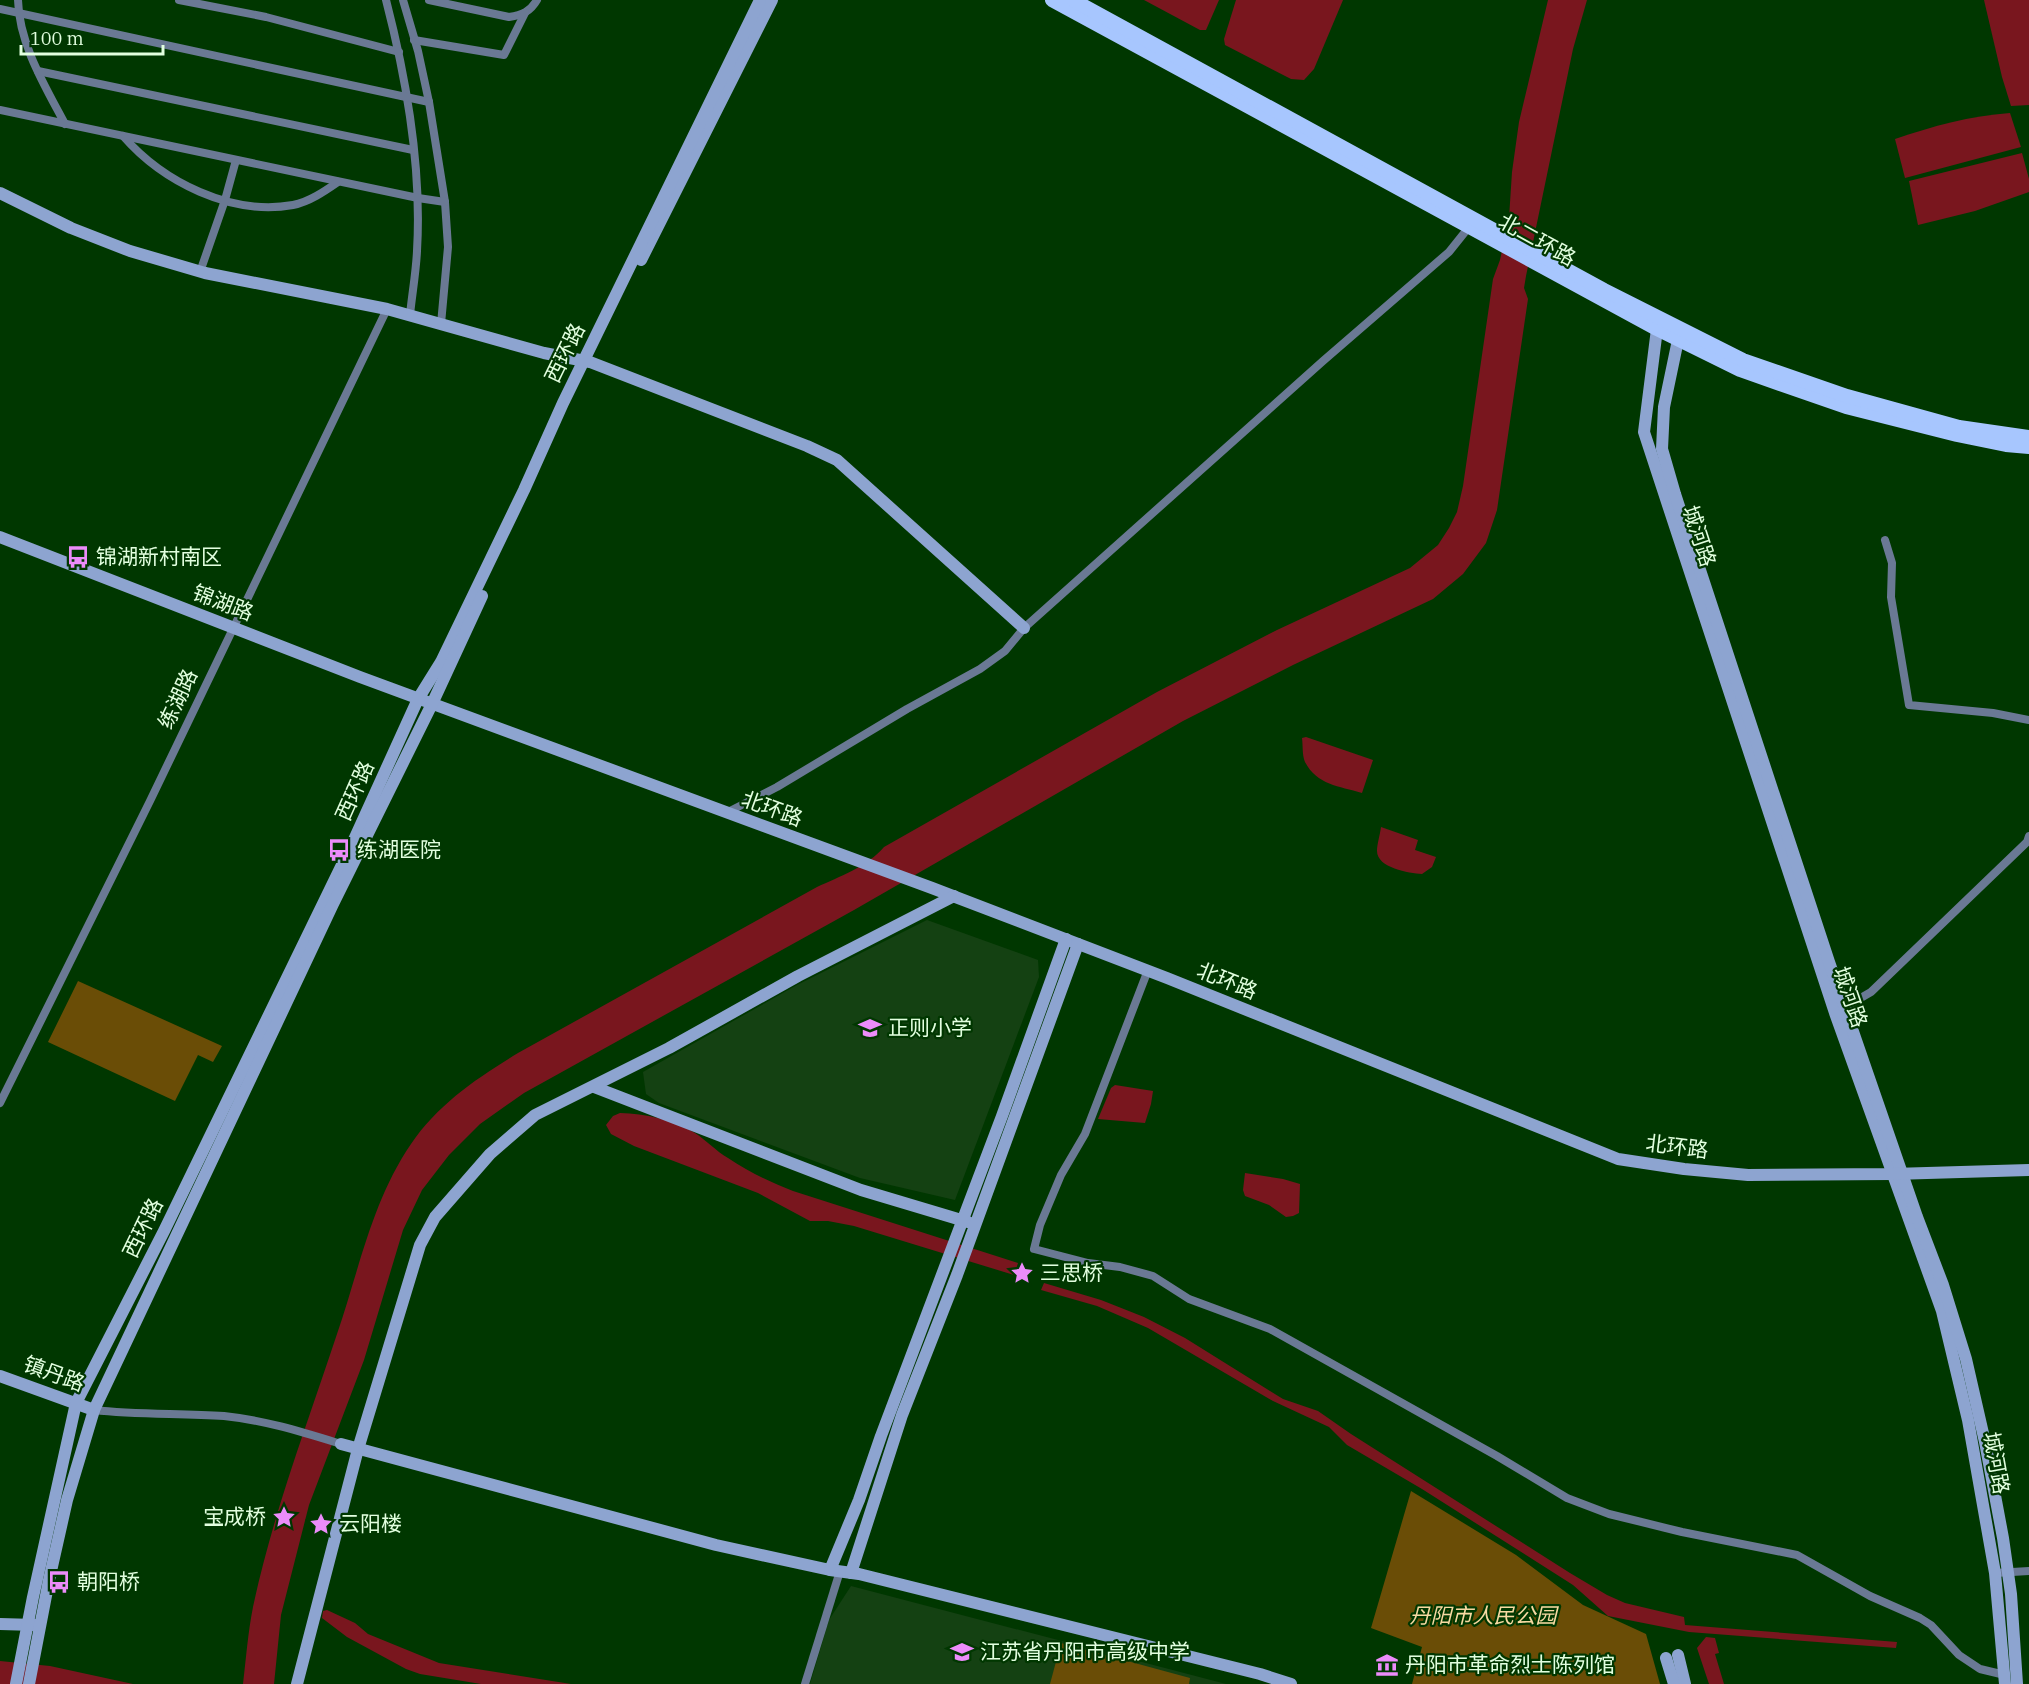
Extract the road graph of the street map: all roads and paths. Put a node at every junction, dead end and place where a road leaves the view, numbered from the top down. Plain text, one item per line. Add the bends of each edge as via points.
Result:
1 (18, 0) edge
2 (179, 0) edge
3 (386, 0) edge
4 (403, 0) edge
5 (429, 0) edge
6 (537, 0) edge
7 (760, 0) edge
8 (772, 0) edge
9 (1052, 0) edge
10 (1073, 0) edge
11 (0, 9) edge
12 (18, 12) junction
13 (525, 13) junction
14 (414, 40) junction
15 (399, 49) junction
16 (418, 51) junction
17 (38, 71) junction
18 (407, 98) junction
19 (429, 102) junction
20 (0, 110) edge
21 (65, 124) junction
22 (123, 136) junction
23 (413, 150) junction
24 (236, 160) junction
25 (338, 182) junction
26 (0, 193) edge
27 (418, 198) junction
28 (225, 200) junction
29 (445, 202) junction
30 (1469, 227) junction
31 (1486, 231) junction
32 (1541, 261) junction
33 (201, 272) junction
34 (387, 309) junction
35 (410, 315) junction
36 (441, 324) junction
37 (1657, 330) junction
38 (1678, 340) junction
39 (587, 361) junction
40 (2029, 436) edge
41 (2029, 447) edge
42 (0, 537) edge
43 (1885, 540) dead end
44 (232, 627) junction
45 (1024, 628) junction
46 (418, 699) junction
47 (432, 704) junction
48 (2029, 720) edge
49 (726, 813) junction
50 (2029, 836) edge
51 (954, 896) junction
52 (1072, 941) junction
53 (1148, 970) junction
54 (1840, 1010) junction
55 (594, 1087) junction
56 (0, 1103) edge
57 (2029, 1170) edge
58 (1898, 1174) junction
59 (962, 1220) junction
60 (976, 1224) junction
61 (0, 1376) edge
62 (76, 1403) junction
63 (94, 1410) junction
64 (341, 1444) joint
65 (358, 1449) junction
66 (841, 1571) junction
67 (2029, 1571) edge
68 (2008, 1572) junction
69 (1995, 1573) junction
70 (0, 1624) edge
71 (28, 1625) junction
72 (41, 1626) junction
73 (28, 1658) junction
74 (2005, 1680) edge
75 (1284, 1683) edge
76 (16, 1684) edge
77 (29, 1684) edge
78 (297, 1684) edge
79 (805, 1684) edge
80 (1674, 1684) edge
81 (1685, 1684) edge
82 (2017, 1684) edge

1 - 12 street
2 - 15 street
3 - 15 street
4 - 14 street
5 - 13 street via 509,17
6 - 13 street
7 - 39 street, 西环路
8 - 39 street, 西环路
9 - 30 main road, 北二环路
10 - 31 main road, 北二环路
11 - 12 street
12 - 17 street
12 - 18 street
13 - 14 street via 504,55
14 - 16 street
15 - 16 street
15 - 18 street
16 - 19 street
17 - 21 street
17 - 23 street
18 - 19 street
18 - 23 street
19 - 29 street
20 - 21 street
21 - 22 street
22 - 24 street
22 - 28 street via 168,175
23 - 27 street
24 - 25 street
24 - 28 street
25 - 27 street
25 - 28 street via 294,205
26 - 33 street via 71,228
27 - 29 street
27 - 35 street
28 - 33 street
29 - 36 street via 448,247
30 - 31 main road, 北二环路
30 - 45 street via 1449,252
31 - 32 main road, 北二环路
32 - 37 main road, 北二环路
32 - 40 main road, 北二环路 via 1743,360 1847,396 1959,427
33 - 34 street
34 - 35 street
34 - 44 street, 练湖路
35 - 36 street
36 - 39 street
37 - 38 main road, 北二环路
37 - 54 street, 城河路 via 1644,432
38 - 41 main road, 北二环路 via 1740,370 1846,407 1957,435
38 - 54 street, 城河路 via 1664,407 1662,449
39 - 45 street via 837,460
39 - 46 street, 西环路 via 441,662
39 - 47 street, 西环路
42 - 44 street, 锦湖路
43 - 48 street via 1892,563 1891,597 1909,705
44 - 46 street, 锦湖路
44 - 56 street, 练湖路
45 - 49 street via 1005,651 980,669 777,788
46 - 47 street, 锦湖路
46 - 62 street, 西环路 via 353,842
47 - 49 street, 北环路
47 - 63 street, 西环路
49 - 51 street, 北环路
50 - 54 street via 1871,992
51 - 52 street, 北环路
51 - 55 street
52 - 53 street, 北环路
52 - 59 street
52 - 60 street
53 - 58 street, 北环路 via 1618,1159 1748,1175
53 - 74 street via 1085,1134 1061,1175 1034,1249 1153,1276 1189,1299 1270,1329 1567,1498 1609,1514 1797,1555 1870,1596 1920,1618 1959,1655 1980,1670
54 - 58 street, 城河路
55 - 59 street via 861,1190
55 - 65 street via 535,1115 490,1154 435,1217 420,1245
57 - 58 street, 北环路
58 - 68 street, 城河路 via 1943,1284 1966,1359
58 - 69 street, 城河路 via 1942,1311 1968,1420
59 - 60 street
59 - 66 street via 881,1436
60 - 66 street
61 - 62 street, 镇丹路
62 - 63 street, 镇丹路
62 - 71 street, 西环路
63 - 64 street via 225,1416 284,1426
63 - 72 street, 西环路 via 67,1500
64 - 65 street
65 - 66 street via 716,1545
65 - 78 street
66 - 75 street
66 - 79 street
67 - 68 street
68 - 69 street
68 - 82 street, 城河路
69 - 74 street, 城河路
70 - 71 street
71 - 72 street
71 - 73 street, 西环路
72 - 73 street, 西环路
73 - 76 street, 西环路
73 - 77 street, 西环路
80 - 81 street via 1672,1657

